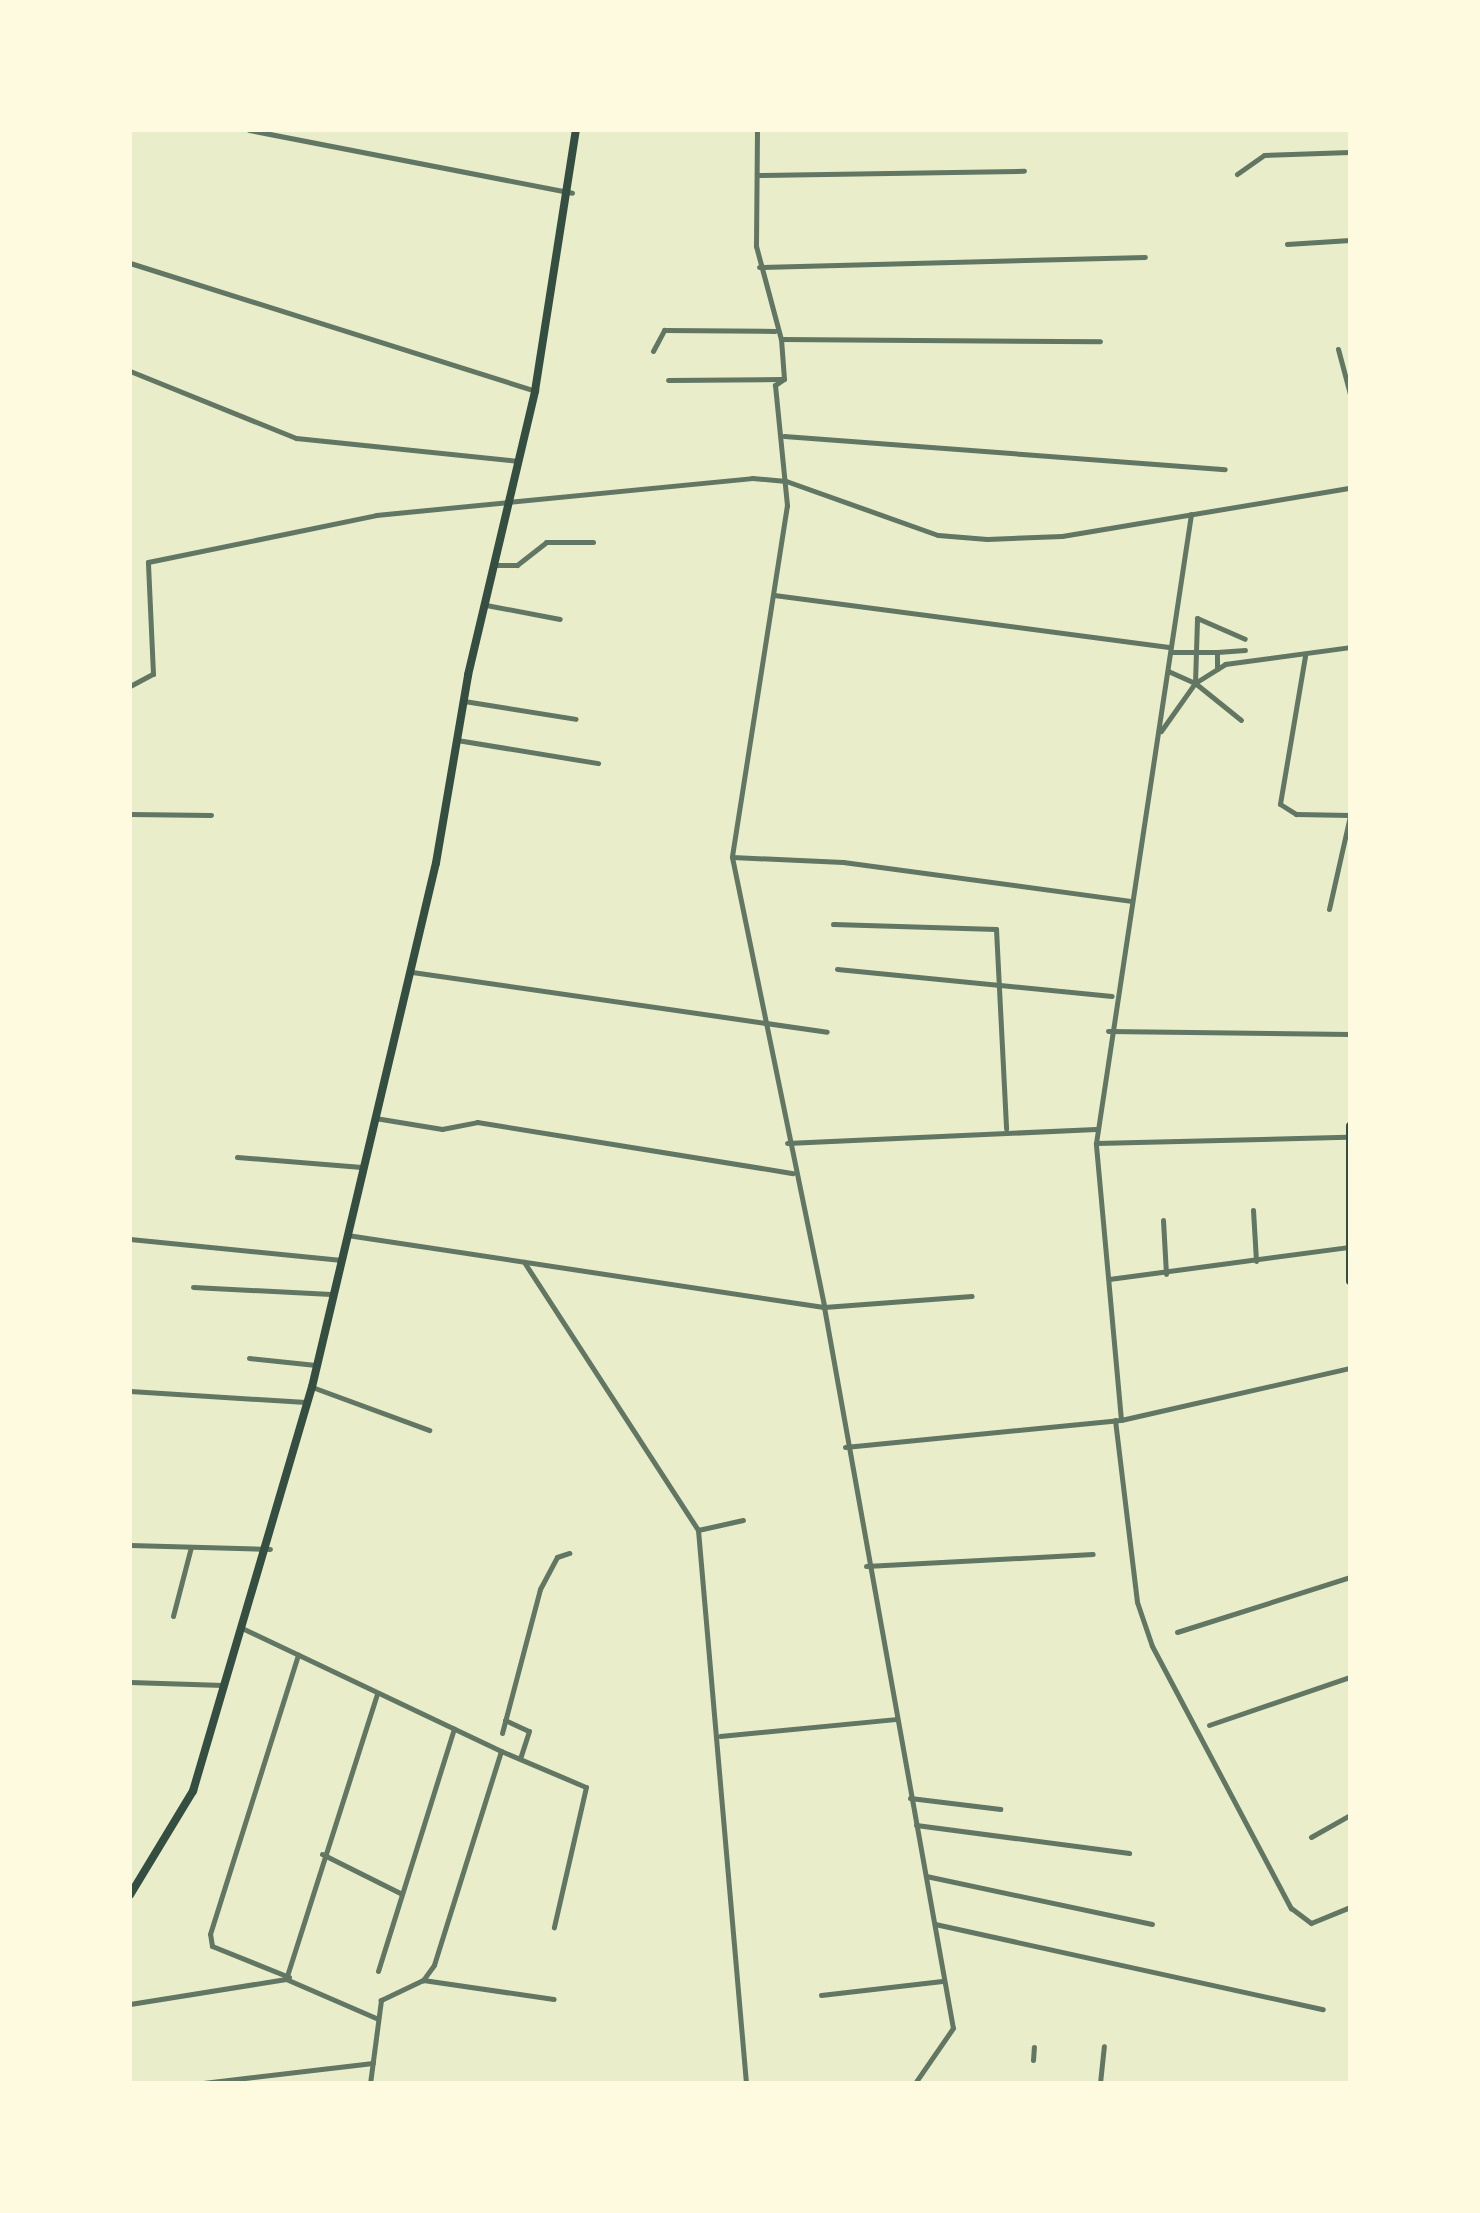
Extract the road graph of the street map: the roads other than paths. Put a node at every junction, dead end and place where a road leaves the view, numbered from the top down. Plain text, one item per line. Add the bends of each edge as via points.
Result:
1 (249, 130) edge
2 (576, 130) edge
3 (757, 130) edge
4 (1350, 152) edge
5 (1024, 171) dead end
6 (759, 174) junction
7 (1237, 174) dead end
8 (572, 193) junction
9 (1350, 240) edge
10 (1287, 244) dead end
11 (1146, 257) dead end
12 (130, 263) edge
13 (760, 267) junction
14 (775, 332) junction
15 (781, 338) junction
16 (1100, 341) dead end
17 (1338, 349) dead end
18 (653, 352) dead end
19 (130, 371) edge
20 (784, 379) junction
21 (668, 380) dead end
22 (534, 392) junction
23 (1350, 394) edge
24 (784, 436) junction
25 (520, 462) junction
26 (1225, 469) dead end
27 (786, 481) junction
28 (1350, 488) edge
29 (511, 504) junction
30 (1191, 514) junction
31 (592, 542) dead end
32 (496, 565) junction
33 (774, 594) junction
34 (486, 606) junction
35 (560, 619) dead end
36 (1246, 639) dead end
37 (1350, 647) edge
38 (1171, 650) junction
39 (1245, 650) dead end
40 (1196, 652) junction
41 (1216, 652) junction
42 (1305, 656) junction
43 (1217, 669) junction
44 (1168, 671) junction
45 (1194, 683) junction
46 (130, 686) edge
47 (464, 701) junction
48 (576, 719) dead end
49 (1241, 720) dead end
50 (1160, 733) junction
51 (457, 740) junction
52 (598, 763) dead end
53 (130, 814) edge
54 (211, 815) dead end
55 (1350, 816) edge
56 (732, 857) junction
57 (1130, 901) junction
58 (1329, 909) dead end
59 (833, 924) dead end
60 (837, 969) dead end
61 (408, 972) junction
62 (998, 985) junction
63 (1112, 996) junction
64 (763, 1027) junction
65 (1108, 1031) junction
66 (827, 1032) dead end
67 (1350, 1034) edge
68 (375, 1118) junction
69 (1350, 1126) edge
70 (1006, 1129) junction
71 (1098, 1130) junction
72 (1347, 1137) junction
73 (787, 1143) junction
74 (1096, 1143) junction
75 (237, 1156) dead end
76 (1347, 1159) edge
77 (362, 1166) junction
78 (793, 1173) junction
79 (1252, 1210) dead end
80 (1163, 1220) dead end
81 (347, 1236) junction
82 (130, 1239) edge
83 (1348, 1247) edge
84 (339, 1260) junction
85 (1256, 1261) junction
86 (524, 1262) junction
87 (1166, 1274) junction
88 (1109, 1279) junction
89 (1350, 1281) edge
90 (192, 1286) dead end
91 (332, 1294) junction
92 (972, 1296) dead end
93 (824, 1307) junction
94 (250, 1358) dead end
95 (316, 1365) junction
96 (1350, 1368) edge
97 (312, 1387) junction
98 (130, 1392) edge
99 (306, 1402) junction
100 (1118, 1420) junction
101 (429, 1430) dead end
102 (846, 1448) junction
103 (743, 1520) dead end
104 (698, 1530) junction
105 (130, 1545) edge
106 (191, 1546) junction
107 (270, 1549) junction
108 (569, 1554) dead end
109 (1093, 1554) dead end
110 (866, 1566) junction
111 (1350, 1576) edge
112 (174, 1616) dead end
113 (244, 1629) junction
114 (1177, 1632) dead end
115 (298, 1654) junction
116 (1350, 1677) edge
117 (130, 1682) edge
118 (223, 1685) junction
119 (377, 1693) junction
120 (895, 1719) junction
121 (505, 1720) junction
122 (1209, 1725) dead end
123 (454, 1729) junction
124 (502, 1733) dead end
125 (720, 1736) junction
126 (501, 1751) junction
127 (520, 1758) junction
128 (910, 1798) junction
129 (1000, 1809) dead end
130 (1350, 1815) edge
131 (916, 1826) junction
132 (1311, 1836) dead end
133 (1129, 1853) dead end
134 (322, 1854) junction
135 (926, 1876) junction
136 (402, 1894) junction
137 (130, 1895) edge
138 (1350, 1908) edge
139 (935, 1924) junction
140 (1152, 1924) dead end
141 (554, 1928) dead end
142 (378, 1971) dead end
143 (288, 1978) junction
144 (424, 1980) junction
145 (942, 1981) junction
146 (821, 1995) dead end
147 (554, 1999) dead end
148 (130, 2004) edge
149 (1323, 2009) dead end
150 (376, 2018) junction
151 (1104, 2046) dead end
152 (1034, 2047) dead end
153 (1033, 2060) dead end
154 (372, 2063) junction
155 (203, 2083) edge
156 (370, 2083) edge
157 (746, 2083) edge
158 (915, 2083) edge
159 (1100, 2083) edge

1 - 8 street
2 - 8 main road
3 - 6 street
4 - 7 street via 1264,155
5 - 6 street
6 - 13 street
8 - 22 main road
9 - 10 street
11 - 13 street
12 - 22 street
13 - 14 street
14 - 15 street
14 - 18 street via 664,330
15 - 16 street
15 - 20 street
17 - 23 street
19 - 25 street via 296,438
20 - 21 street
20 - 24 street via 775,385
22 - 25 main road
24 - 26 street
24 - 27 street
25 - 29 main road
27 - 29 street
27 - 30 street via 938,535 1062,536
27 - 33 street
28 - 30 street
29 - 32 main road
29 - 46 street via 376,515 148,562 153,674
30 - 38 street
31 - 32 street via 546,542 517,566
32 - 34 main road
33 - 38 street
33 - 56 street
34 - 35 street
34 - 47 main road
36 - 40 street via 1197,618
37 - 42 street
38 - 40 street
38 - 44 street
39 - 41 street
40 - 41 street
40 - 45 street
41 - 43 street
42 - 43 street
42 - 55 street via 1280,804 1296,814
43 - 45 street
44 - 45 street
44 - 50 street
45 - 49 street
45 - 50 street
47 - 48 street
47 - 51 main road
50 - 57 street
51 - 52 street
51 - 61 main road
53 - 54 street
55 - 58 street
56 - 57 street via 844,862
56 - 64 street
57 - 63 street
59 - 62 street via 996,929
60 - 62 street
61 - 64 street
61 - 68 main road
62 - 63 street
62 - 70 street
63 - 65 street
64 - 66 street
64 - 73 street
65 - 67 street
65 - 71 street
68 - 77 main road
68 - 78 street via 442,1130 477,1122
69 - 72 main road
70 - 71 street
70 - 73 street
71 - 74 street
72 - 74 street
72 - 76 main road
73 - 78 street
74 - 88 street
75 - 77 street
76 - 83 main road
77 - 81 main road
78 - 93 street
79 - 85 street
80 - 87 street
81 - 84 main road
81 - 86 street
82 - 84 street
83 - 85 street
83 - 89 main road
84 - 91 main road
85 - 87 street
86 - 93 street
86 - 104 street
87 - 88 street
88 - 100 street
90 - 91 street
91 - 95 main road
92 - 93 street
93 - 102 street
94 - 95 street
95 - 97 main road
96 - 100 street
97 - 99 main road
97 - 101 street
98 - 99 street
99 - 107 main road
100 - 102 street
100 - 138 street via 1137,1602 1152,1646 1291,1908 1311,1923
102 - 110 street
103 - 104 street
104 - 125 street
105 - 106 street
106 - 107 street
106 - 112 street
107 - 113 main road
108 - 121 street via 557,1557 540,1589
109 - 110 street
110 - 120 street
111 - 114 street
113 - 115 street
113 - 118 main road
115 - 119 street
115 - 143 street via 210,1934 212,1946
116 - 122 street
117 - 118 street
118 - 137 main road via 182,1818
119 - 123 street
119 - 134 street
120 - 125 street
120 - 128 street
121 - 124 street
121 - 127 street via 529,1731
123 - 126 street
123 - 136 street
125 - 157 street
126 - 127 street
126 - 144 street
127 - 141 street via 586,1787
128 - 129 street
128 - 131 street
130 - 132 street
131 - 133 street
131 - 135 street
134 - 136 street
134 - 143 street
135 - 139 street
135 - 140 street
136 - 142 street
139 - 145 street
139 - 149 street
143 - 148 street
143 - 150 street
144 - 147 street
144 - 150 street via 381,2000
145 - 146 street
145 - 158 street via 952,2036
150 - 154 street
151 - 159 street
152 - 153 street
154 - 155 street
154 - 156 street

